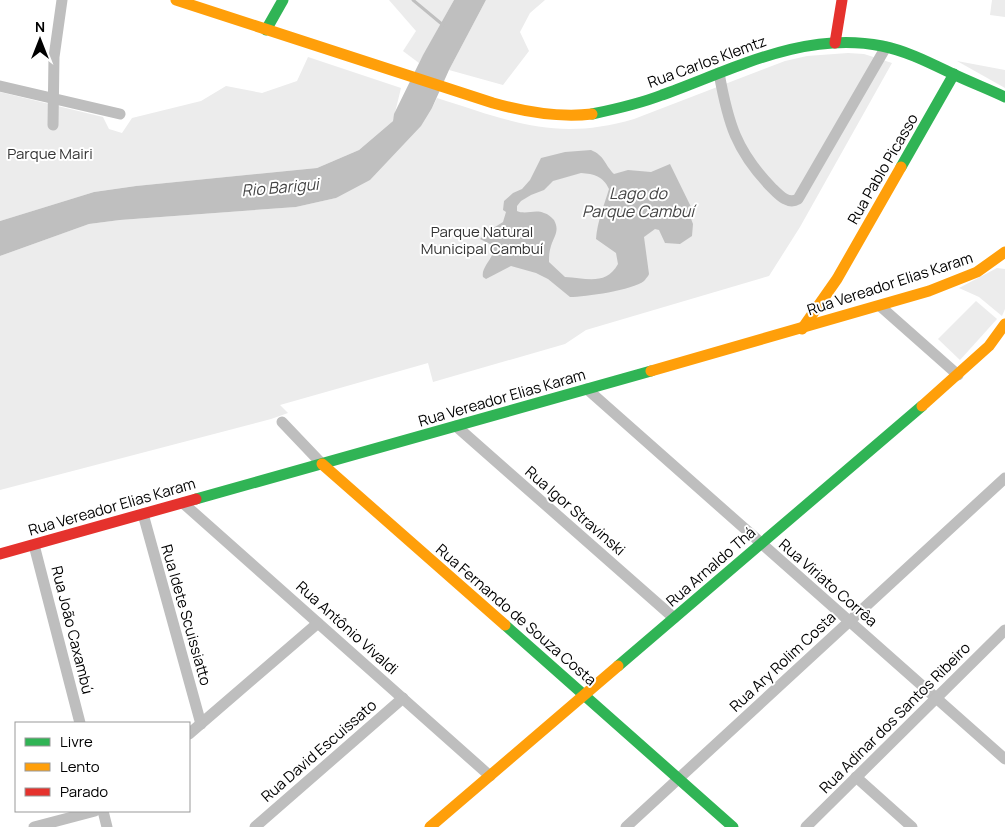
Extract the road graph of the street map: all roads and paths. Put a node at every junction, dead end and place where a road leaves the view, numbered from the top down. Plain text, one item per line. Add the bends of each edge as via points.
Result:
1 (62, 0) edge
2 (176, 0) edge
3 (283, 0) edge
4 (842, 0) edge
5 (266, 30) junction
6 (835, 43) junction
7 (886, 47) junction
8 (719, 73) junction
9 (954, 74) junction
10 (0, 86) edge
11 (52, 97) junction
12 (1005, 97) edge
13 (1005, 109) edge
14 (120, 114) dead end
15 (53, 125) dead end
16 (1005, 252) edge
17 (999, 263) edge
18 (837, 279) junction
19 (880, 306) junction
20 (848, 316) junction
21 (1005, 324) edge
22 (802, 329) junction
23 (958, 375) junction
24 (587, 390) junction
25 (282, 422) dead end
26 (456, 426) junction
27 (322, 464) junction
28 (1005, 478) edge
29 (183, 503) junction
30 (143, 514) junction
31 (761, 544) junction
32 (34, 545) junction
33 (0, 554) edge
34 (674, 618) junction
35 (849, 622) junction
36 (318, 623) junction
37 (1005, 630) edge
38 (584, 695) junction
39 (403, 698) junction
40 (936, 698) junction
41 (80, 722) edge
42 (201, 724) junction
43 (190, 733) edge
44 (1005, 759) edge
45 (490, 776) junction
46 (856, 777) junction
47 (678, 779) junction
48 (91, 812) edge
49 (103, 812) edge
50 (34, 827) edge
51 (107, 827) edge
52 (255, 827) edge
53 (430, 827) edge
54 (626, 827) edge
55 (733, 827) edge
56 (806, 827) edge
57 (912, 827) edge

1 - 11 street
2 - 5 main road, Rua Carlos Klemtz
3 - 5 main road
4 - 6 main road
5 - 8 main road, Rua Carlos Klemtz via 467,95 549,115 590,114 635,104
6 - 7 main road, Rua Carlos Klemtz
6 - 8 main road, Rua Carlos Klemtz via 787,50
7 - 8 street via 798,199 791,202 775,192 745,157 729,118
7 - 9 main road, Rua Carlos Klemtz via 919,57
9 - 12 main road, Rua Carlos Klemtz
9 - 13 main road, Rua Carlos Klemtz
9 - 18 main road, Rua Pablo Picasso
10 - 11 street
11 - 14 street
11 - 15 street
16 - 17 main road, Rua Vereador Elias Karam
17 - 19 main road, Rua Vereador Elias Karam via 961,280
18 - 20 main road, Rua Pablo Picasso via 834,305
18 - 22 main road, Rua Pablo Picasso
19 - 20 main road, Rua Vereador Elias Karam
19 - 23 street
20 - 22 main road, Rua Vereador Elias Karam
21 - 23 main road, Rua Arnaldo Thá via 989,346
22 - 24 main road, Rua Vereador Elias Karam
23 - 31 main road, Rua Arnaldo Thá
24 - 26 main road, Rua Vereador Elias Karam
24 - 31 street, Rua Viriato Corrêa
25 - 27 street, Rua Fernando de Souza Costa
26 - 27 main road, Rua Vereador Elias Karam
26 - 34 street, Rua Igor Stravinski
27 - 29 main road, Rua Vereador Elias Karam
27 - 38 main road, Rua Fernando de Souza Costa
28 - 35 street, Rua Ary Rolim Costa
29 - 30 main road, Rua Vereador Elias Karam
29 - 36 street, Rua Antônio Vivaldi
30 - 32 main road, Rua Vereador Elias Karam
30 - 42 street, Rua Idete Scuissiatto
31 - 34 main road, Rua Arnaldo Thá
31 - 35 street, Rua Viriato Corrêa
32 - 33 main road, Rua Vereador Elias Karam
32 - 41 street, Rua João Caxambú
34 - 38 main road, Rua Arnaldo Thá
35 - 40 street, Rua Viriato Corrêa
35 - 47 street, Rua Ary Rolim Costa
36 - 39 street, Rua Antônio Vivaldi
36 - 42 street
37 - 40 street, Rua Adinar dos Santos Ribeiro
38 - 45 main road, Rua Arnaldo Thá
38 - 47 main road, Rua Fernando de Souza Costa
39 - 45 street, Rua Antônio Vivaldi
39 - 52 street, Rua David Escuissato
40 - 44 street, Rua Viriato Corrêa
40 - 46 street, Rua Adinar dos Santos Ribeiro
42 - 43 street
45 - 53 main road, Rua Arnaldo Thá
46 - 56 street, Rua Adinar dos Santos Ribeiro
46 - 57 street
47 - 54 street, Rua Ary Rolim Costa
47 - 55 main road, Rua Fernando de Souza Costa
48 - 50 street
49 - 51 street

